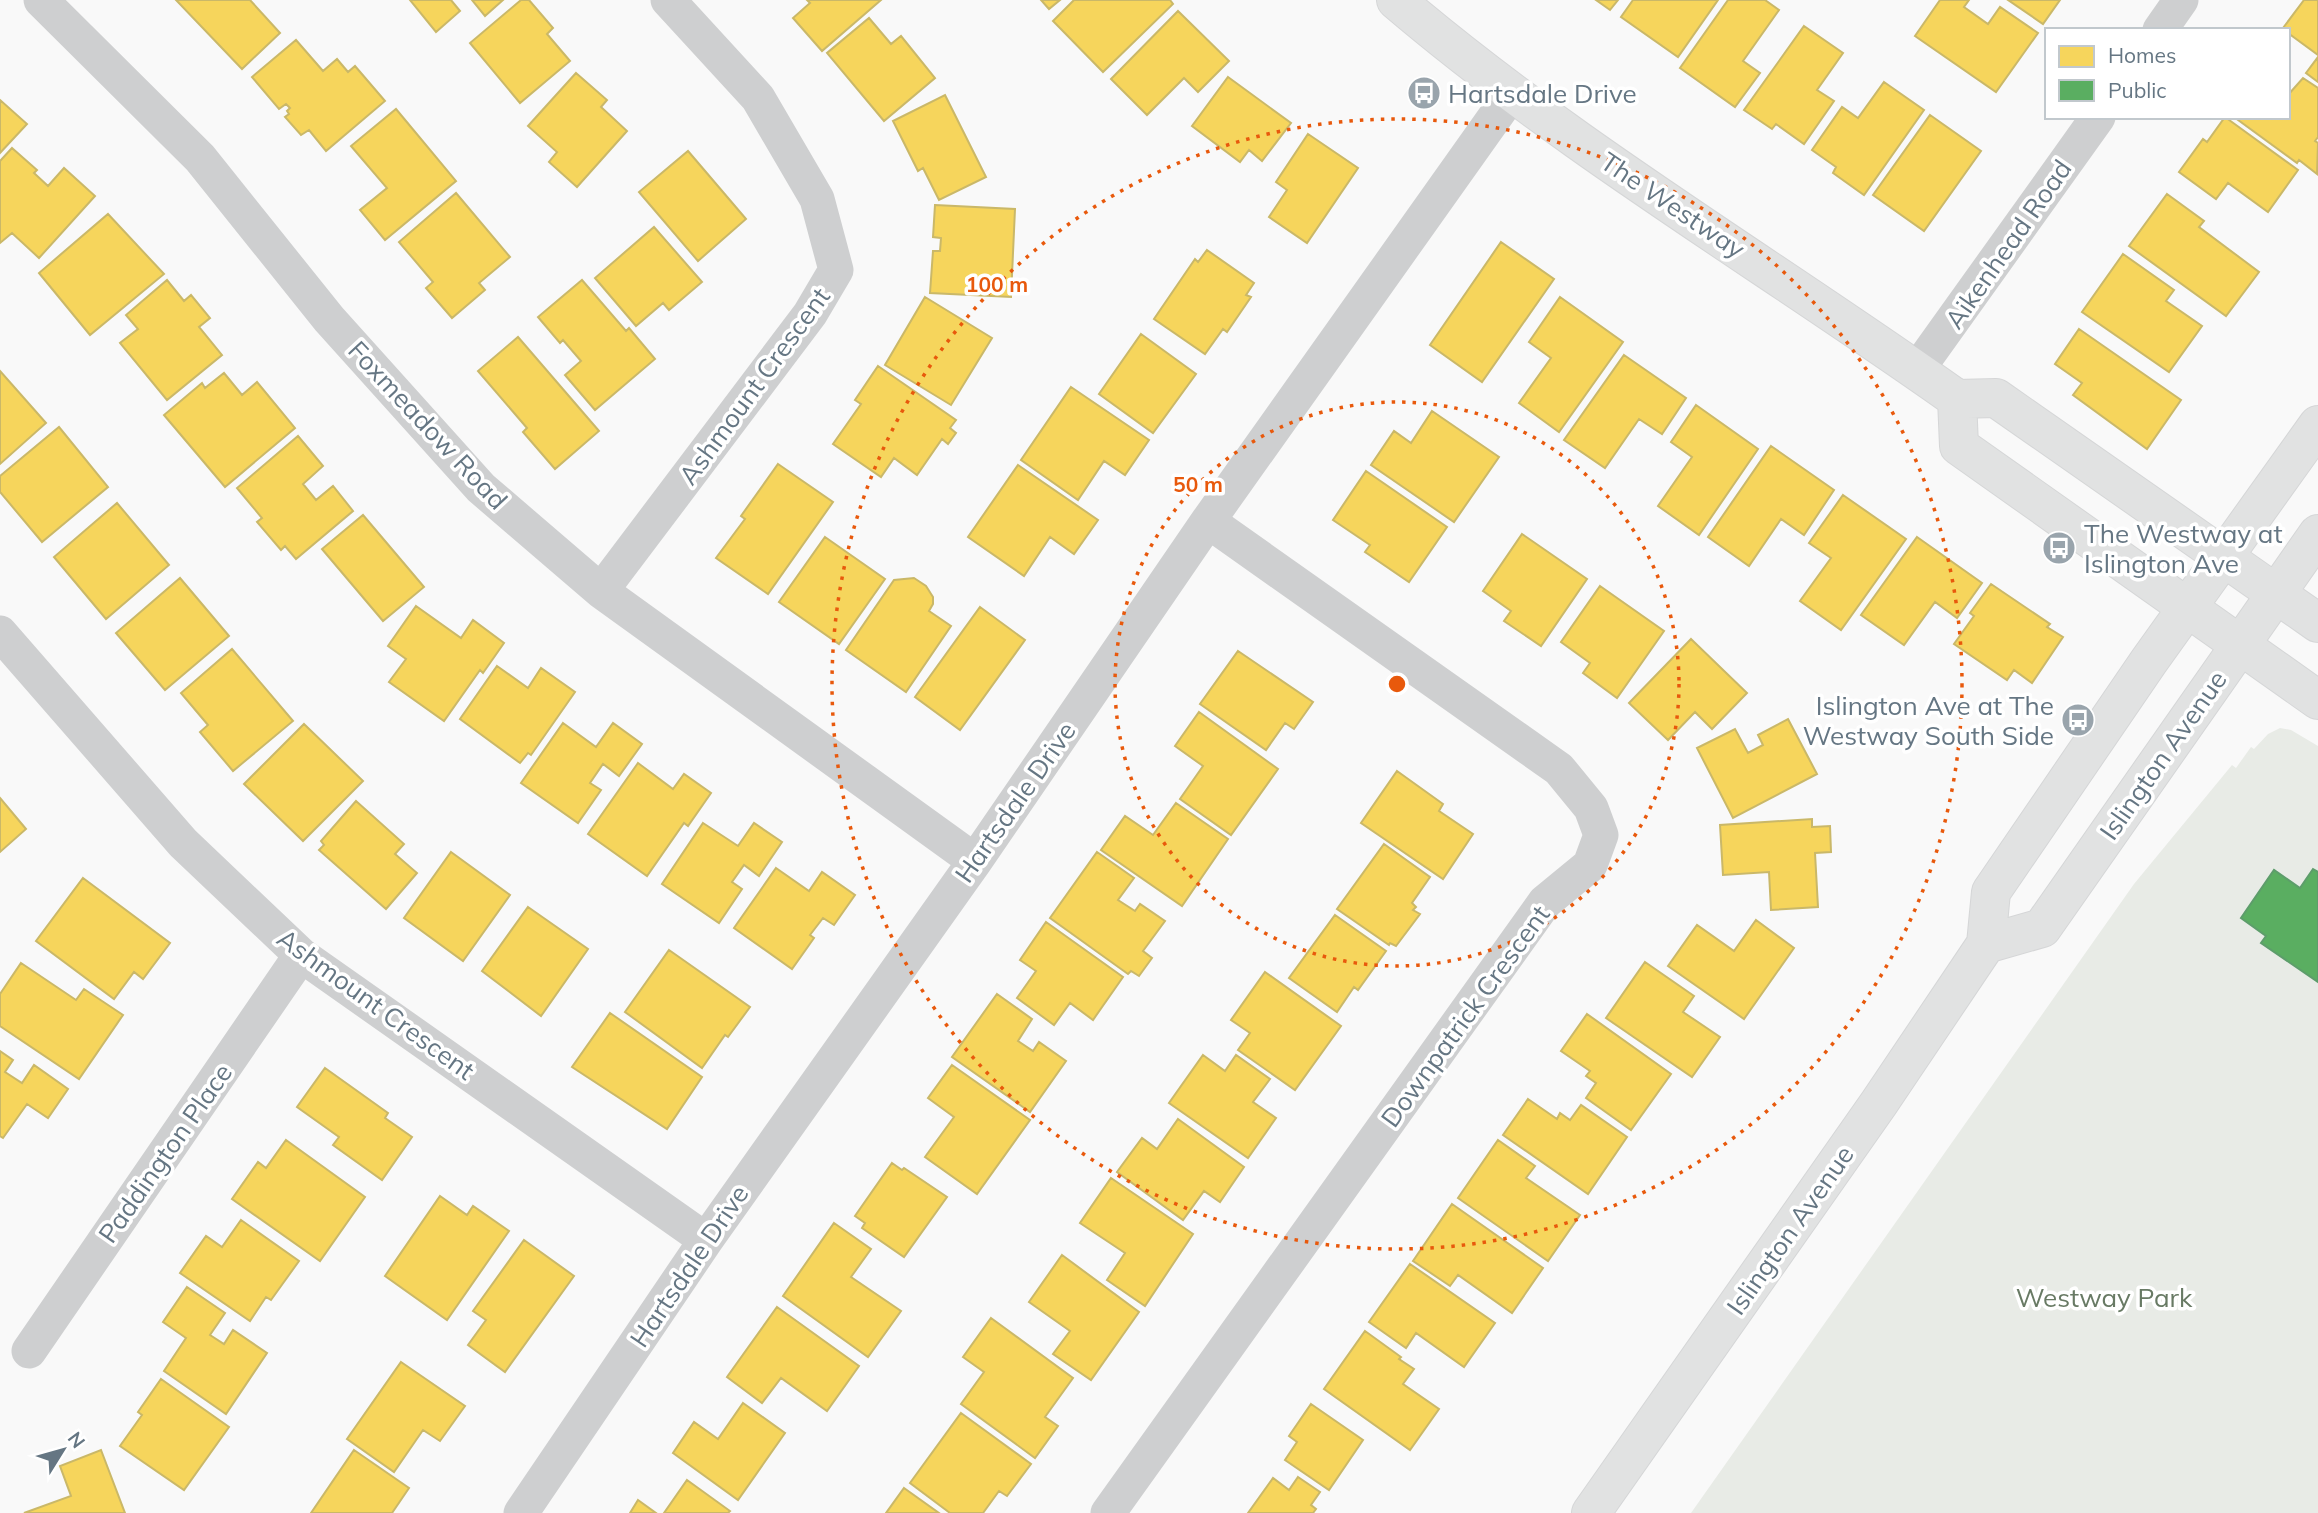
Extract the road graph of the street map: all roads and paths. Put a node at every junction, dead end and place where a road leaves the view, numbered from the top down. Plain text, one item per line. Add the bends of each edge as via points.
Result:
1 (41, 0) edge
2 (668, 0) edge
3 (1396, 0) edge
4 (2181, 0) edge
5 (2161, 28) edge
6 (1512, 93) junction
7 (2097, 119) edge
8 (1917, 370) junction
9 (1957, 399) junction
10 (2318, 425) edge
11 (1208, 521) junction
12 (2318, 534) edge
13 (2224, 557) junction
14 (601, 591) junction
15 (2276, 594) junction
16 (2188, 608) junction
17 (2318, 624) edge
18 (0, 633) edge
19 (2240, 645) junction
20 (2318, 700) edge
21 (975, 861) junction
22 (1986, 944) junction
23 (301, 955) junction
24 (706, 1240) junction
25 (29, 1351) dead end
26 (521, 1513) edge
27 (1108, 1513) edge
28 (1591, 1513) edge

1 - 14 street, Foxmeadow Road via 200,158 329,319 481,488
2 - 14 street, Ashmount Crescent via 758,98 817,200 836,270 810,314
3 - 6 main road, The Westway
4 - 5 street
6 - 8 main road, The Westway
6 - 11 street, Hartsdale Drive
7 - 8 street, Aikenhead Road
8 - 9 main road, The Westway
9 - 13 main road via 1996,398
9 - 16 main road via 1959,446
10 - 13 main road, Islington Avenue
11 - 21 street, Hartsdale Drive
11 - 27 street, Downpatrick Crescent via 1559,769 1591,808 1601,835 1590,865 1545,902
12 - 15 main road, Islington Avenue
13 - 15 main road
13 - 16 main road, Islington Avenue
14 - 21 street, Foxmeadow Road
15 - 17 main road
15 - 19 main road, Islington Avenue
16 - 19 main road
16 - 22 main road, Islington Avenue via 1991,892
18 - 23 street, Ashmount Crescent via 183,843
19 - 20 main road
19 - 22 main road, Islington Avenue via 2042,928
21 - 24 street, Hartsdale Drive
22 - 28 main road, Islington Avenue
23 - 24 street, Ashmount Crescent
23 - 25 street, Paddington Place
24 - 26 street, Hartsdale Drive

